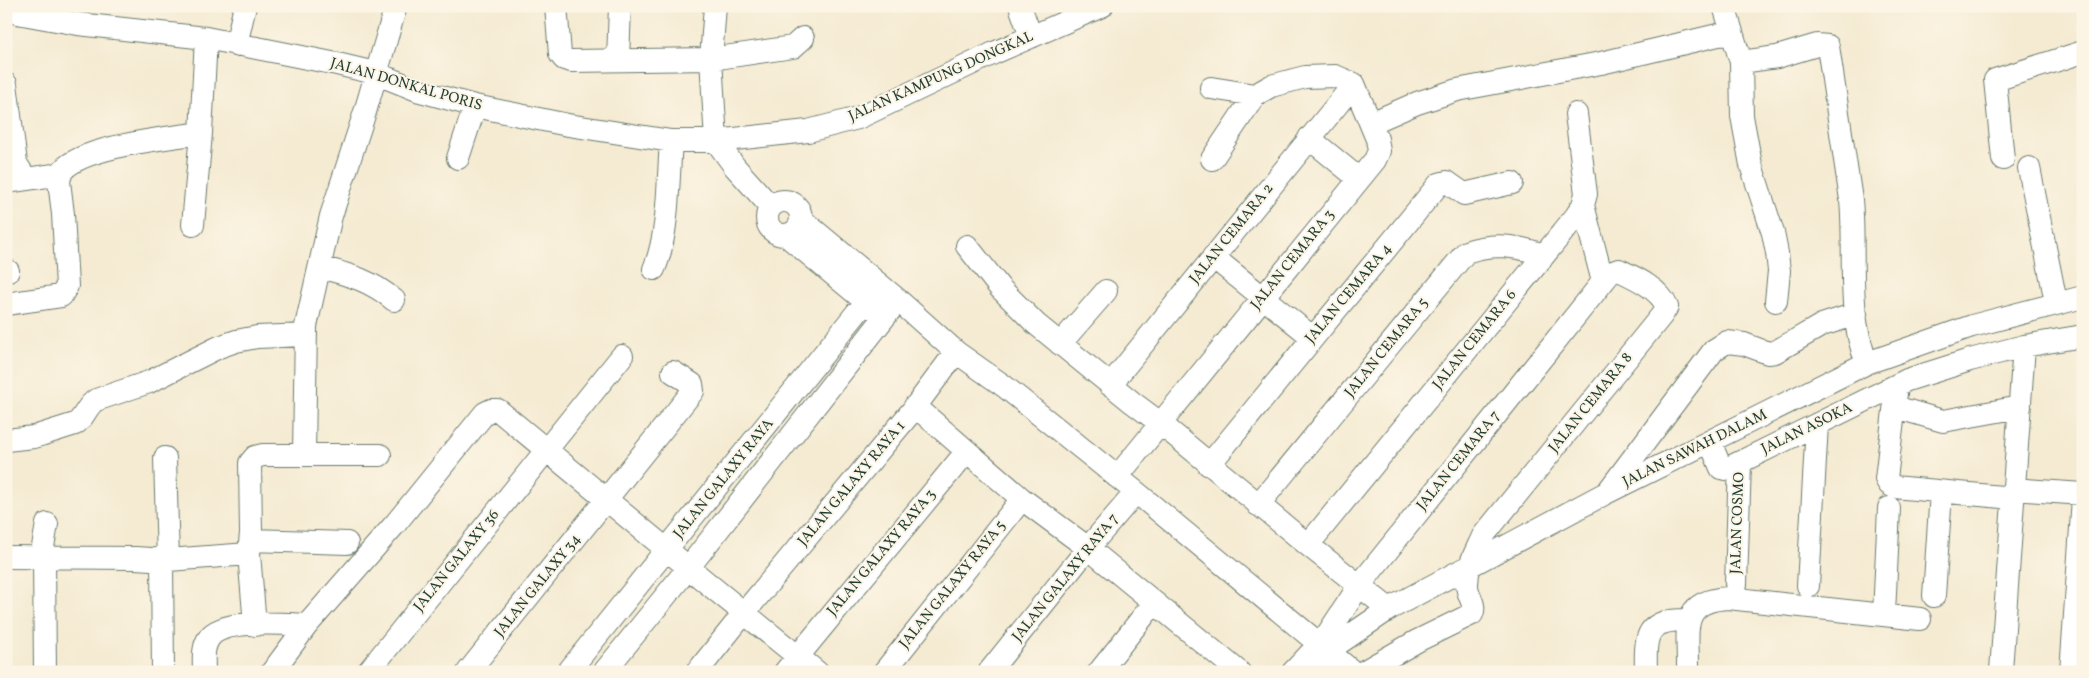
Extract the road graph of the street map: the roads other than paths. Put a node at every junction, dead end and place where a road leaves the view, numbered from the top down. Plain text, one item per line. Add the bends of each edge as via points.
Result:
1 (245, 6) edge
2 (396, 6) edge
3 (556, 6) edge
4 (620, 6) edge
5 (715, 6) edge
6 (1020, 6) edge
7 (1102, 6) edge
8 (1724, 6) edge
9 (6, 11) edge
10 (1732, 34) junction
11 (1031, 37) junction
12 (206, 38) junction
13 (804, 38) dead end
14 (236, 45) junction
15 (2083, 52) edge
16 (711, 59) junction
17 (618, 60) junction
18 (1741, 62) junction
19 (375, 73) junction
20 (6, 84) edge
21 (1354, 84) junction
22 (1211, 88) dead end
23 (1255, 95) junction
24 (475, 106) junction
25 (1576, 114) dead end
26 (1371, 123) junction
27 (201, 133) junction
28 (1309, 138) junction
29 (671, 141) junction
30 (716, 141) junction
31 (458, 158) dead end
32 (1212, 159) dead end
33 (2003, 159) dead end
34 (2029, 168) dead end
35 (61, 174) junction
36 (1359, 179) junction
37 (16, 180) edge
38 (1512, 183) dead end
39 (1583, 205) junction
40 (193, 225) dead end
41 (967, 246) dead end
42 (1544, 255) junction
43 (1213, 257) junction
44 (320, 267) junction
45 (654, 270) dead end
46 (1603, 282) junction
47 (1106, 291) dead end
48 (872, 293) junction
49 (1263, 297) junction
50 (2083, 297) edge
51 (394, 300) dead end
52 (1776, 301) dead end
53 (2056, 302) junction
54 (6, 304) edge
55 (891, 309) junction
56 (1856, 314) junction
57 (306, 335) junction
58 (2083, 336) edge
59 (1312, 338) junction
60 (1060, 344) junction
61 (2024, 346) junction
62 (956, 352) junction
63 (622, 356) dead end
64 (1866, 363) junction
65 (673, 372) dead end
66 (1110, 385) junction
67 (1896, 396) junction
68 (915, 406) junction
69 (2020, 406) junction
70 (1160, 423) junction
71 (1817, 424) junction
72 (6, 440) edge
73 (547, 450) junction
74 (967, 451) junction
75 (1720, 454) junction
76 (304, 455) junction
77 (380, 455) dead end
78 (165, 458) dead end
79 (1209, 465) junction
80 (1117, 477) junction
81 (1942, 492) junction
82 (1606, 493) junction
83 (2013, 494) junction
84 (2083, 494) edge
85 (608, 499) junction
86 (1022, 499) junction
87 (1130, 499) junction
88 (2083, 499) edge
89 (1258, 505) junction
90 (1889, 508) dead end
91 (47, 524) dead end
92 (347, 543) dead end
93 (1308, 545) junction
94 (250, 547) junction
95 (1088, 548) junction
96 (668, 550) junction
97 (6, 557) edge
98 (43, 557) junction
99 (165, 560) junction
100 (689, 567) junction
101 (1467, 577) junction
102 (1736, 584) dead end
103 (1359, 586) junction
104 (1808, 586) dead end
105 (1934, 596) dead end
106 (1154, 603) junction
107 (1389, 609) junction
108 (744, 613) junction
109 (1884, 614) junction
110 (1920, 619) dead end
111 (1689, 620) junction
112 (255, 625) junction
113 (307, 625) junction
114 (1341, 660) edge
115 (791, 664) edge
116 (2001, 671) edge
117 (45, 672) edge
118 (163, 672) edge
119 (204, 672) edge
120 (272, 672) edge
121 (368, 672) edge
122 (468, 672) edge
123 (568, 672) edge
124 (604, 672) edge
125 (697, 672) edge
126 (817, 672) edge
127 (884, 672) edge
128 (989, 672) edge
129 (1099, 672) edge
130 (1239, 672) edge
131 (1293, 672) edge
132 (1313, 672) edge
133 (1646, 672) edge
134 (1688, 672) edge
135 (2071, 672) edge

1 - 14 street
2 - 19 street
3 - 17 street via 561,57 571,61
4 - 17 street
5 - 16 street
6 - 11 street
7 - 11 street, JALAN KAMPUNG DONGKAL
8 - 10 street
9 - 12 street, JALAN DONKAL PORIS via 78,24
10 - 18 street
10 - 26 street via 1457,90
11 - 30 street, JALAN KAMPUNG DONGKAL via 858,118 808,131
12 - 14 street, JALAN DONKAL PORIS
12 - 27 street
13 - 16 street via 793,47
14 - 19 street, JALAN DONKAL PORIS
15 - 33 street via 1996,80
16 - 17 street
16 - 30 street
18 - 52 street via 1745,137 1777,253
18 - 56 street via 1777,57 1817,45 1828,46 1851,200
19 - 24 street, JALAN DONKAL PORIS via 420,91
19 - 44 street via 331,216
20 - 37 street
21 - 23 street via 1336,76 1305,77 1271,86
21 - 26 street, JALAN CEMARA 3
21 - 28 street, JALAN CEMARA 2
22 - 23 street
23 - 32 street
24 - 29 street, JALAN DONKAL PORIS
24 - 31 street
25 - 39 street via 1586,194
26 - 36 street, JALAN CEMARA 3 via 1379,151
27 - 35 street via 116,148 73,162
27 - 40 street
28 - 36 street
28 - 43 street, JALAN CEMARA 2
29 - 30 street, JALAN DONKAL PORIS
29 - 45 street via 664,234
30 - 48 street via 771,207 788,201 796,205 801,212 794,228
34 - 53 street
35 - 37 street
35 - 54 street via 65,291 61,296
36 - 49 street, JALAN CEMARA 3
38 - 59 street, JALAN CEMARA 4 via 1464,194 1447,182 1439,184
39 - 42 street, JALAN CEMARA 6
39 - 46 street
41 - 60 street via 1000,288
42 - 89 street, JALAN CEMARA 5 via 1501,245 1466,252
42 - 93 street, JALAN CEMARA 6
43 - 49 street
43 - 66 street, JALAN CEMARA 2
44 - 51 street via 360,278 379,287
44 - 57 street
46 - 101 street, JALAN CEMARA 8 via 1610,273 1619,270 1657,292 1666,309 1483,536
46 - 103 street, JALAN CEMARA 7
47 - 60 street
48 - 55 street
48 - 96 street, JALAN GALAXY RAYA
49 - 59 street
49 - 70 street, JALAN CEMARA 3
50 - 53 street, JALAN SAWAH DALAM
53 - 64 street, JALAN SAWAH DALAM via 1972,326
55 - 62 street via 923,324
55 - 100 street, JALAN GALAXY RAYA
56 - 64 street via 1857,334
56 - 82 street via 1822,325 1775,352 1726,342 1714,350
57 - 72 street via 236,341 149,382 96,400 75,424 34,437
57 - 76 street
58 - 61 street, JALAN ASOKA
59 - 79 street, JALAN CEMARA 4
60 - 66 street
61 - 67 street, JALAN ASOKA via 1945,367
61 - 69 street
62 - 68 street, JALAN GALAXY RAYA 1
62 - 80 street via 1004,386
63 - 73 street, JALAN GALAXY 36
64 - 75 street, JALAN SAWAH DALAM
65 - 85 street, JALAN GALAXY 34 via 692,384 693,391
66 - 70 street
67 - 69 street via 1943,421
67 - 71 street, JALAN ASOKA
67 - 81 street via 1886,478 1894,487
68 - 74 street
68 - 108 street, JALAN GALAXY RAYA 1
69 - 83 street
70 - 79 street
70 - 80 street, JALAN CEMARA 3
71 - 75 street, JALAN ASOKA
71 - 104 street
73 - 85 street
73 - 113 street via 498,410 486,413
73 - 121 street, JALAN GALAXY 36
74 - 86 street
74 - 115 street, JALAN GALAXY RAYA 3
75 - 82 street, JALAN SAWAH DALAM
75 - 102 street, JALAN COSMO
76 - 77 street
76 - 94 street via 262,455 250,463
78 - 99 street
79 - 89 street
80 - 87 street
81 - 83 street
81 - 105 street
82 - 101 street, JALAN SAWAH DALAM
83 - 84 street
83 - 116 street
85 - 96 street
85 - 122 street, JALAN GALAXY 34
86 - 95 street
86 - 127 street, JALAN GALAXY RAYA 5
87 - 95 street, JALAN GALAXY RAYA 7
87 - 114 street
88 - 135 street
89 - 93 street
90 - 109 street
91 - 98 street
92 - 94 street
93 - 103 street
94 - 99 street
94 - 112 street
95 - 106 street
95 - 128 street, JALAN GALAXY RAYA 7
96 - 100 street
96 - 123 street, JALAN GALAXY RAYA
97 - 98 street
98 - 99 street
98 - 117 street
99 - 118 street
100 - 108 street
100 - 124 street, JALAN GALAXY RAYA
101 - 107 street, JALAN SAWAH DALAM
101 - 114 street via 1474,608 1469,616 1417,641
103 - 107 street
103 - 114 street, JALAN CEMARA 7
106 - 129 street
106 - 130 street
107 - 114 street, JALAN SAWAH DALAM
108 - 115 street
108 - 125 street, JALAN GALAXY RAYA 1
109 - 110 street
109 - 111 street via 1728,598 1700,604 1692,610
111 - 133 street via 1664,623 1648,633
111 - 134 street
112 - 113 street
112 - 119 street via 234,625 213,634 203,653
113 - 120 street
114 - 131 street
114 - 132 street
115 - 126 street

